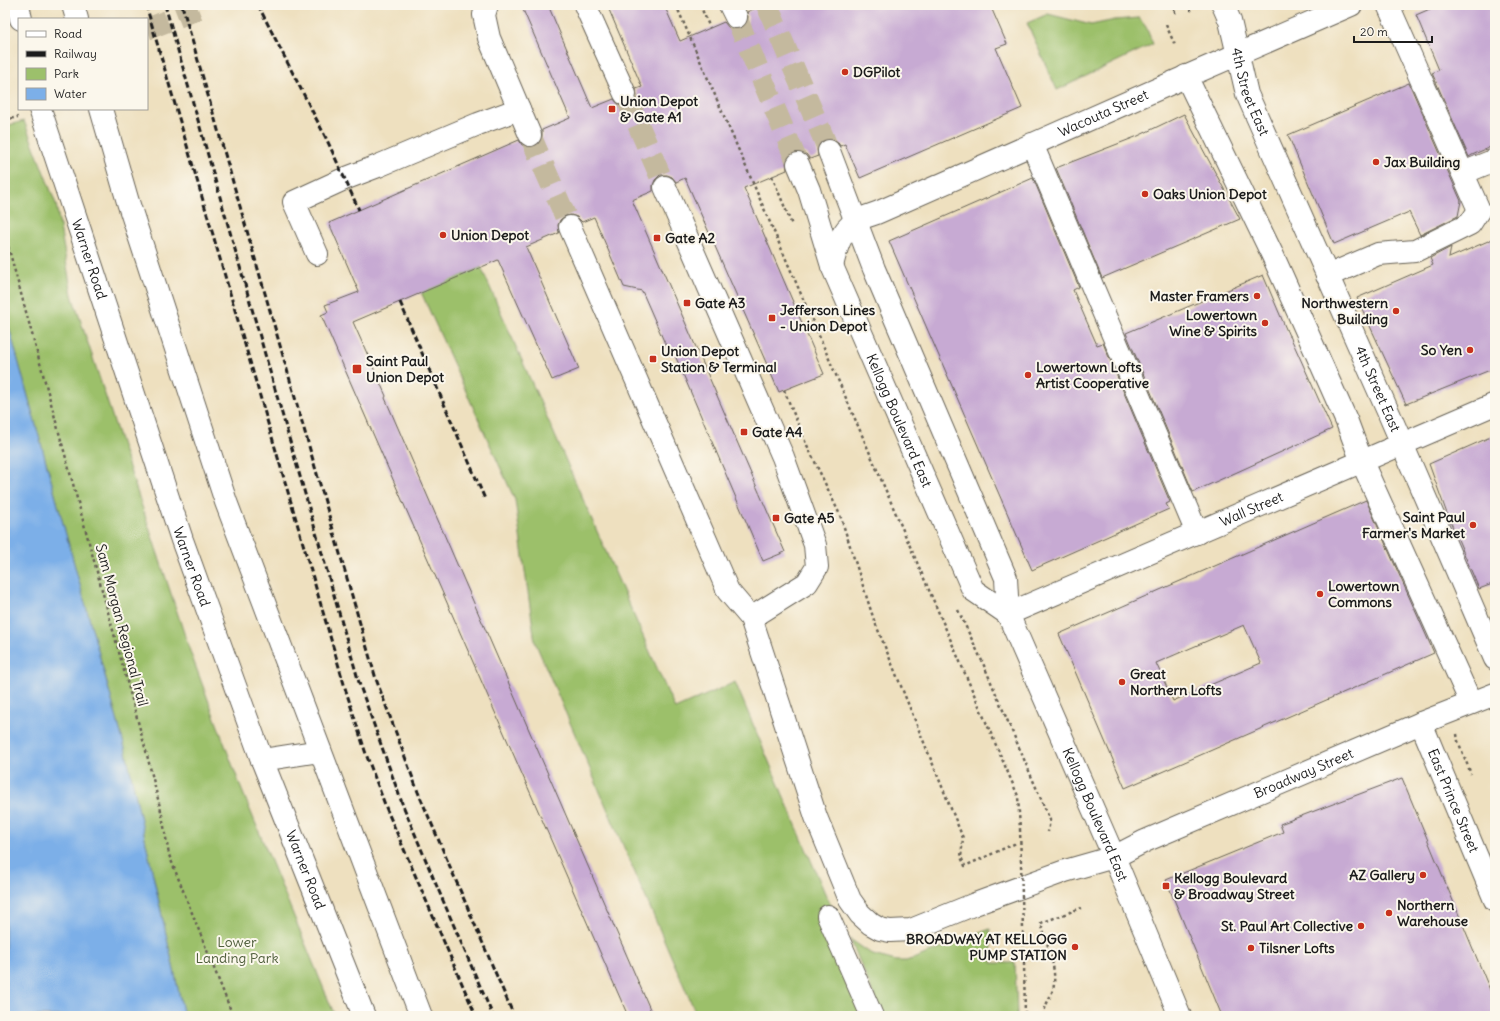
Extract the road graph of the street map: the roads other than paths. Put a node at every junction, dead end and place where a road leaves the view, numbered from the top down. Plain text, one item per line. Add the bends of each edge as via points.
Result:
1 (18, 5) edge
2 (73, 5) edge
3 (487, 5) edge
4 (585, 5) edge
5 (1223, 5) edge
6 (1351, 5) edge
7 (1388, 5) edge
8 (21, 18) edge
9 (28, 18) edge
10 (77, 18) edge
11 (1237, 55) junction
12 (1186, 76) junction
13 (625, 94) tunnel mouth
14 (40, 110) edge
15 (101, 110) edge
16 (518, 110) junction
17 (530, 136) tunnel mouth
18 (1032, 144) junction
19 (829, 151) tunnel mouth
20 (1495, 160) edge
21 (798, 164) tunnel mouth
22 (1463, 173) junction
23 (665, 186) tunnel mouth
24 (856, 221) junction
25 (570, 227) tunnel mouth
26 (317, 254) dead end
27 (832, 266) junction
28 (1327, 276) junction
29 (1495, 404) edge
30 (1402, 445) junction
31 (1362, 462) junction
32 (1197, 533) junction
33 (1008, 614) junction
34 (751, 618) junction
35 (1495, 659) edge
36 (1495, 694) edge
37 (1463, 706) junction
38 (1421, 723) junction
39 (320, 751) junction
40 (262, 760) junction
41 (1114, 857) junction
42 (1495, 900) edge
43 (828, 916) dead end
44 (364, 1016) edge
45 (421, 1016) edge
46 (872, 1016) edge
47 (1180, 1016) edge

1 - 8 main road
1 - 9 main road
2 - 10 main road
3 - 16 main road via 484,15 489,38
4 - 13 main road
5 - 11 main road, 4th Street East via 1230,21
6 - 11 main road, Wacouta Street
7 - 22 main road
11 - 12 main road, Wacouta Street
11 - 28 main road, 4th Street East via 1247,94
12 - 18 main road, Wacouta Street
12 - 31 main road via 1274,256
14 - 40 main road, Warner Road via 182,540
15 - 39 main road via 128,202 226,502
16 - 17 main road
16 - 26 main road via 344,179 294,202
18 - 24 main road, Wacouta Street
18 - 32 main road
19 - 24 main road, Kellogg Boulevard East
20 - 22 main road
21 - 27 main road, Kellogg Boulevard East via 809,190
22 - 28 main road via 1479,210 1470,224 1415,251 1378,254
23 - 34 main road via 783,457 815,544 817,567 807,583
24 - 27 main road via 841,239
24 - 33 main road, Kellogg Boulevard East via 1006,578
25 - 34 main road via 728,591
27 - 33 main road, Kellogg Boulevard East via 973,590
28 - 30 main road, 4th Street East
29 - 30 main road, Wall Street
30 - 31 main road, Wall Street
30 - 35 main road, 4th Street East
31 - 32 main road, Wall Street
31 - 37 main road
32 - 33 main road, Wall Street
33 - 41 main road, Kellogg Boulevard East
34 - 41 main road, Broadway Street via 816,817 850,900 871,924 890,931 911,930 1057,874
36 - 37 main road, Broadway Street
37 - 38 main road, Broadway Street
38 - 41 main road, Broadway Street via 1159,835
38 - 42 main road, East Prince Street
39 - 40 main road
39 - 45 main road
40 - 44 main road, Warner Road
41 - 47 main road, Kellogg Boulevard East
43 - 46 main road

